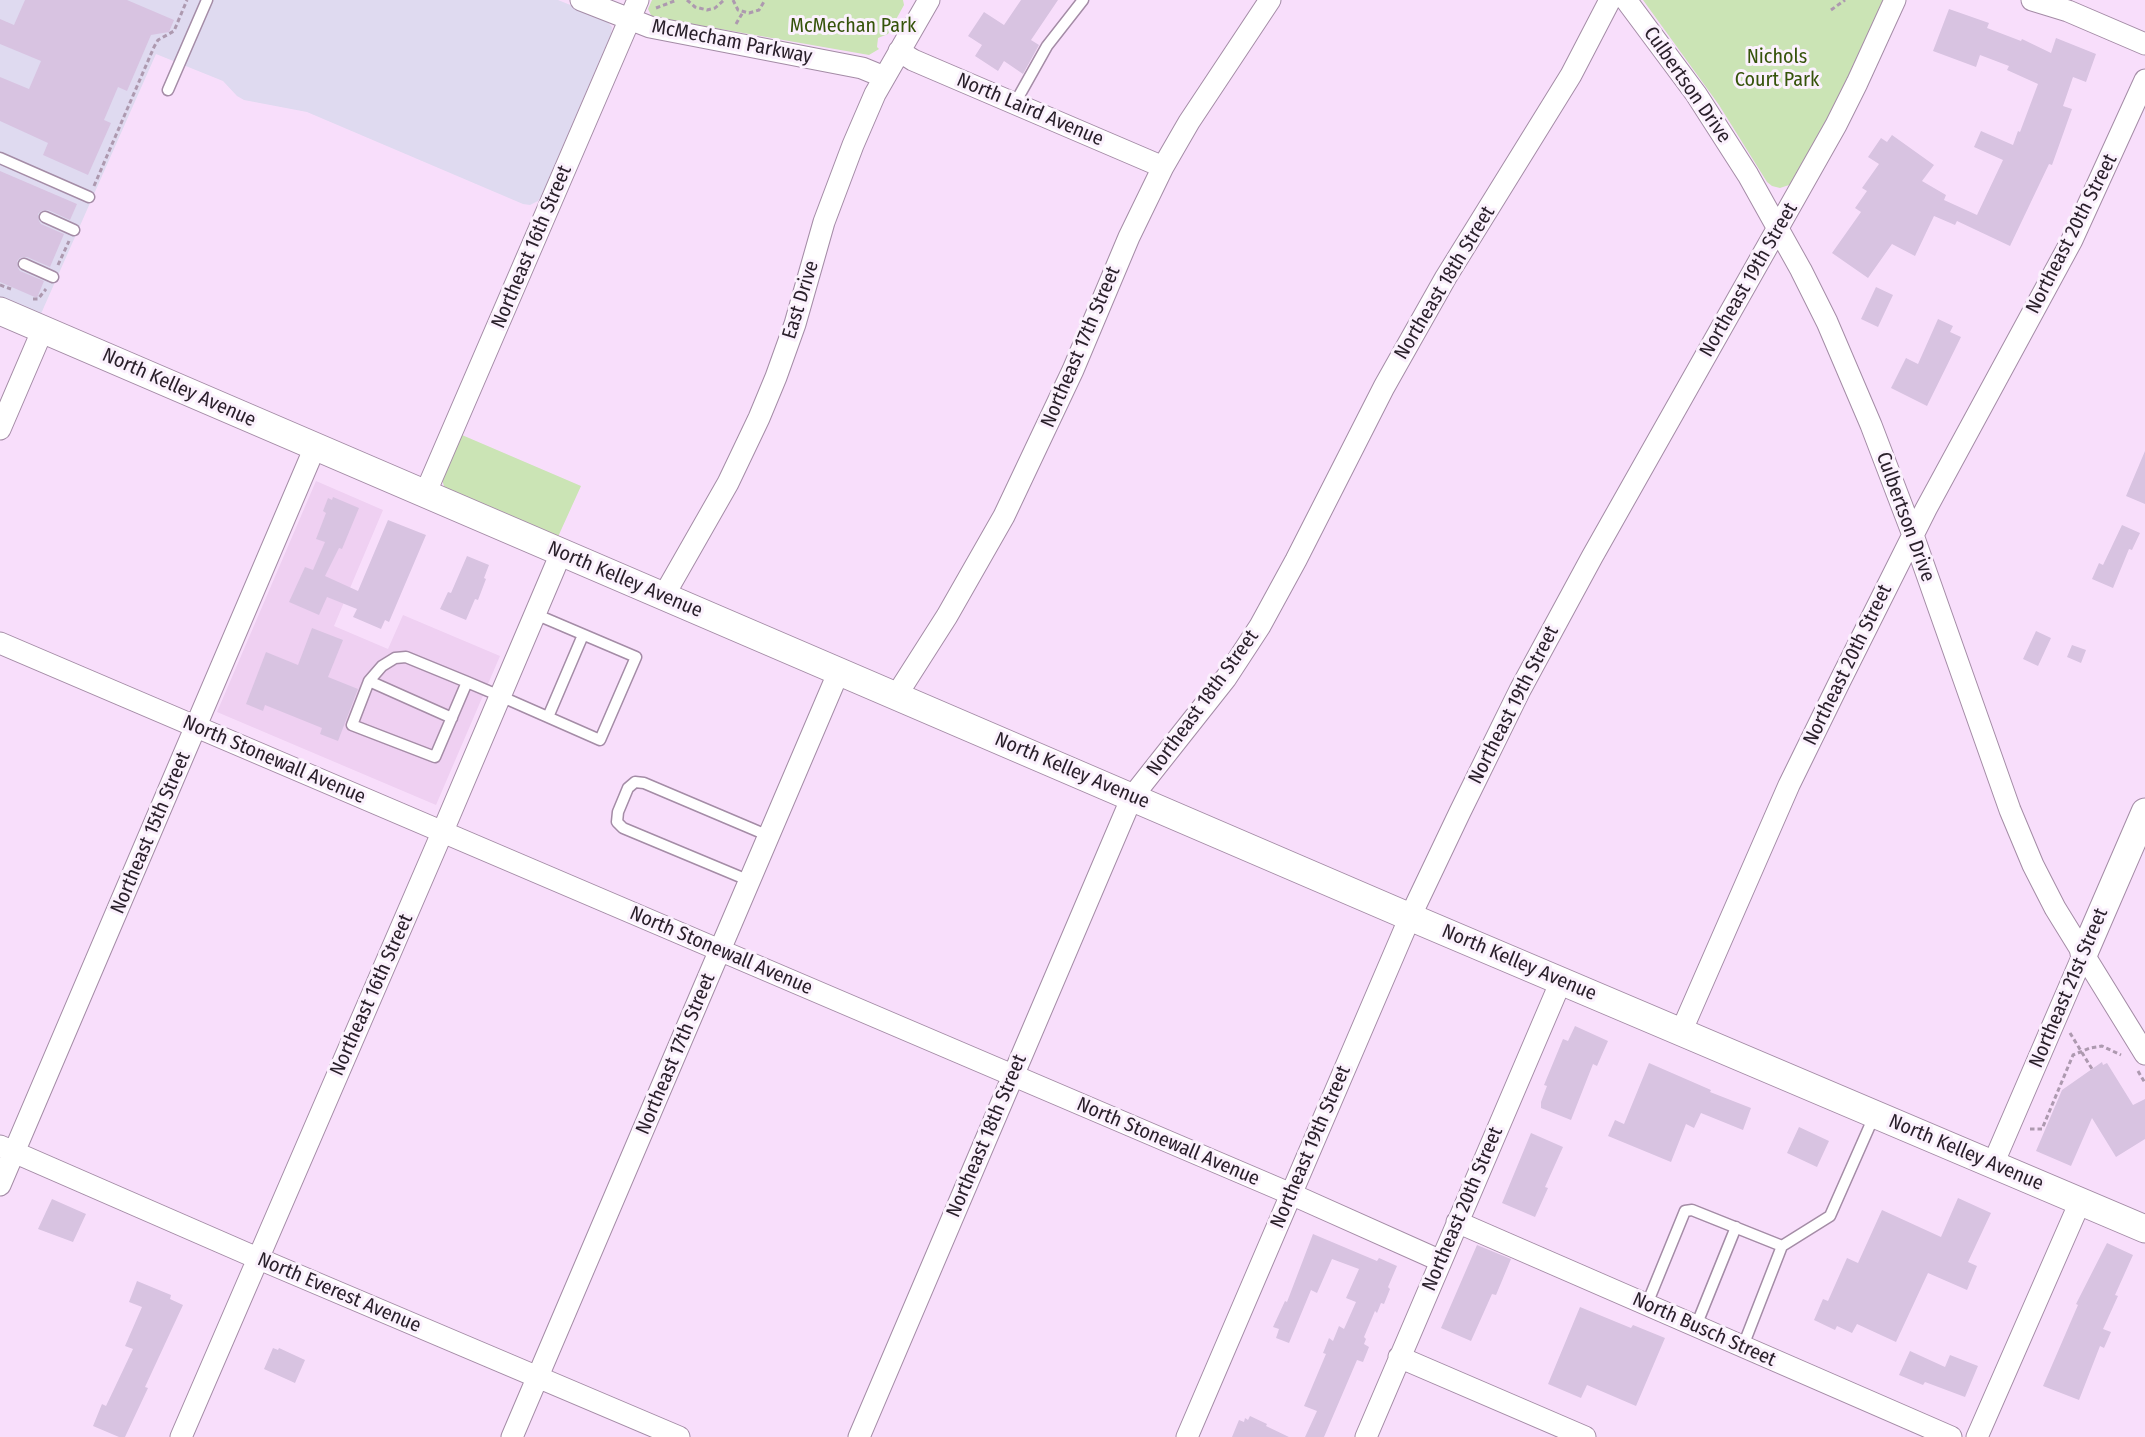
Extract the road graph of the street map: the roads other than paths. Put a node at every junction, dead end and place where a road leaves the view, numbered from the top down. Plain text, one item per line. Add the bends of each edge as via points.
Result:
1 (207, 0) edge
2 (581, 0) edge
3 (638, 0) edge
4 (929, 0) edge
5 (1083, 0) edge
6 (1270, 0) edge
7 (1610, 0) edge
8 (1626, 0) edge
9 (1895, 0) edge
10 (2032, 0) edge
11 (630, 19) junction
12 (2145, 44) edge
13 (899, 51) junction
14 (884, 77) junction
15 (2145, 81) edge
16 (168, 90) dead end
17 (1015, 103) junction
18 (0, 158) edge
19 (1163, 166) junction
20 (89, 197) dead end
21 (45, 217) dead end
22 (1778, 228) junction
23 (74, 230) dead end
24 (24, 264) dead end
25 (51, 280) road end
26 (9, 301) edge
27 (43, 329) junction
28 (0, 429) edge
29 (315, 447) junction
30 (425, 494) junction
31 (1913, 535) junction
32 (561, 553) junction
33 (663, 597) junction
34 (535, 614) junction
35 (583, 634) junction
36 (0, 643) edge
37 (839, 671) junction
38 (369, 681) junction
39 (467, 682) junction
40 (500, 696) junction
41 (896, 696) junction
42 (548, 717) junction
43 (452, 718) junction
44 (196, 727) junction
45 (1132, 797) junction
46 (2145, 812) edge
47 (442, 833) junction
48 (769, 836) junction
49 (750, 881) junction
50 (1410, 917) junction
51 (720, 951) junction
52 (2084, 953) junction
53 (1561, 981) junction
54 (1680, 1032) junction
55 (2135, 1059) edge
56 (1012, 1076) junction
57 (1875, 1114) junction
58 (7, 1149) edge
59 (1994, 1164) junction
60 (0, 1185) edge
61 (1290, 1194) junction
62 (2080, 1202) junction
63 (1457, 1222) junction
64 (1736, 1227) junction
65 (2145, 1230) edge
66 (1782, 1246) junction
67 (257, 1258) junction
68 (1441, 1261) junction
69 (1647, 1304) junction
70 (1696, 1326) junction
71 (1743, 1346) junction
72 (1399, 1358) junction
73 (538, 1377) junction
74 (182, 1437) edge
75 (512, 1437) edge
76 (679, 1437) edge
77 (859, 1437) edge
78 (1187, 1437) edge
79 (1366, 1437) edge
80 (1585, 1437) edge
81 (1951, 1437) edge
82 (1977, 1437) edge

1 - 16 lane
2 - 11 street, McMecham Parkway
3 - 11 street, Northeast 16th Street
4 - 13 street, East Drive
5 - 17 lane via 1047,46
6 - 19 street, Northeast 17th Street
7 - 45 street, Northeast 18th Street via 1556,102 1446,277 1384,387 1260,626 1226,678
8 - 22 street, Culbertson Drive via 1696,94
9 - 22 street, Northeast 19th Street via 1857,83
10 - 12 street
11 - 14 street, McMecham Parkway via 661,30 862,68
11 - 30 street, Northeast 16th Street
13 - 14 street, East Drive
13 - 17 street, North Laird Avenue
14 - 33 street, East Drive via 839,179 795,324 759,418 728,483
15 - 31 street, Northeast 20th Street via 2072,240
17 - 19 street, North Laird Avenue
18 - 20 lane
19 - 41 street, Northeast 17th Street via 1004,516
21 - 23 lane
22 - 31 street, Culbertson Drive via 1847,367
22 - 50 street, Northeast 19th Street via 1520,690
24 - 25 lane
26 - 27 street, North Kelley Avenue
27 - 28 street
27 - 29 street, North Kelley Avenue
29 - 30 street, North Kelley Avenue
29 - 44 street, Northeast 15th Street
30 - 32 street, North Kelley Avenue
31 - 52 street, Culbertson Drive via 2010,810 2055,908
31 - 54 street, Northeast 20th Street via 1789,785
32 - 33 street, North Kelley Avenue
32 - 34 street, Northeast 16th Street
33 - 37 street, North Kelley Avenue
34 - 35 lane
34 - 40 street, Northeast 16th Street
35 - 42 lane
35 - 42 lane via 636,657 600,740
36 - 44 street, North Stonewall Avenue
37 - 41 street, North Kelley Avenue
37 - 48 street, Northeast 17th Street
38 - 39 lane via 394,658 406,657
38 - 43 lane
38 - 43 lane via 352,724 435,757
39 - 40 lane
39 - 43 lane
40 - 42 lane
40 - 47 street, Northeast 16th Street
41 - 45 street, North Kelley Avenue
44 - 47 street, North Stonewall Avenue
44 - 58 street, Northeast 15th Street
45 - 50 street, North Kelley Avenue
45 - 56 street, Northeast 18th Street
46 - 52 street, Northeast 21st Street
47 - 51 street, North Stonewall Avenue
47 - 67 street, Northeast 16th Street
48 - 49 street, Northeast 17th Street
48 - 49 lane via 644,783 635,782 628,788 618,812 617,822 623,828
49 - 51 street, Northeast 17th Street
50 - 53 street, North Kelley Avenue
50 - 61 street, Northeast 19th Street
51 - 56 street, North Stonewall Avenue
51 - 73 street, Northeast 17th Street
52 - 55 street, Culbertson Drive
52 - 59 street, Northeast 21st Street
53 - 54 street, North Kelley Avenue
53 - 63 street, Northeast 20th Street
54 - 57 street, North Kelley Avenue
56 - 61 street, North Stonewall Avenue
56 - 77 street, Northeast 18th Street
57 - 59 street, North Kelley Avenue
57 - 66 lane via 1830,1216
58 - 60 street, Northeast 15th Street
58 - 67 street, North Everest Avenue
59 - 62 street, North Kelley Avenue
61 - 68 street, North Stonewall Avenue
61 - 78 street, Northeast 19th Street
62 - 65 street, North Kelley Avenue
62 - 82 street
63 - 68 street, Northeast 20th Street
63 - 69 street, North Busch Street
64 - 66 lane
64 - 69 lane via 1692,1210 1685,1211
64 - 70 lane
66 - 71 lane
67 - 73 street, North Everest Avenue
67 - 74 street, Northeast 16th Street
68 - 72 street, Northeast 20th Street
69 - 70 street, North Busch Street
70 - 71 street, North Busch Street
71 - 81 street, North Busch Street
72 - 79 street, Northeast 20th Street
72 - 80 street
73 - 75 street, Northeast 17th Street
73 - 76 street, North Everest Avenue

